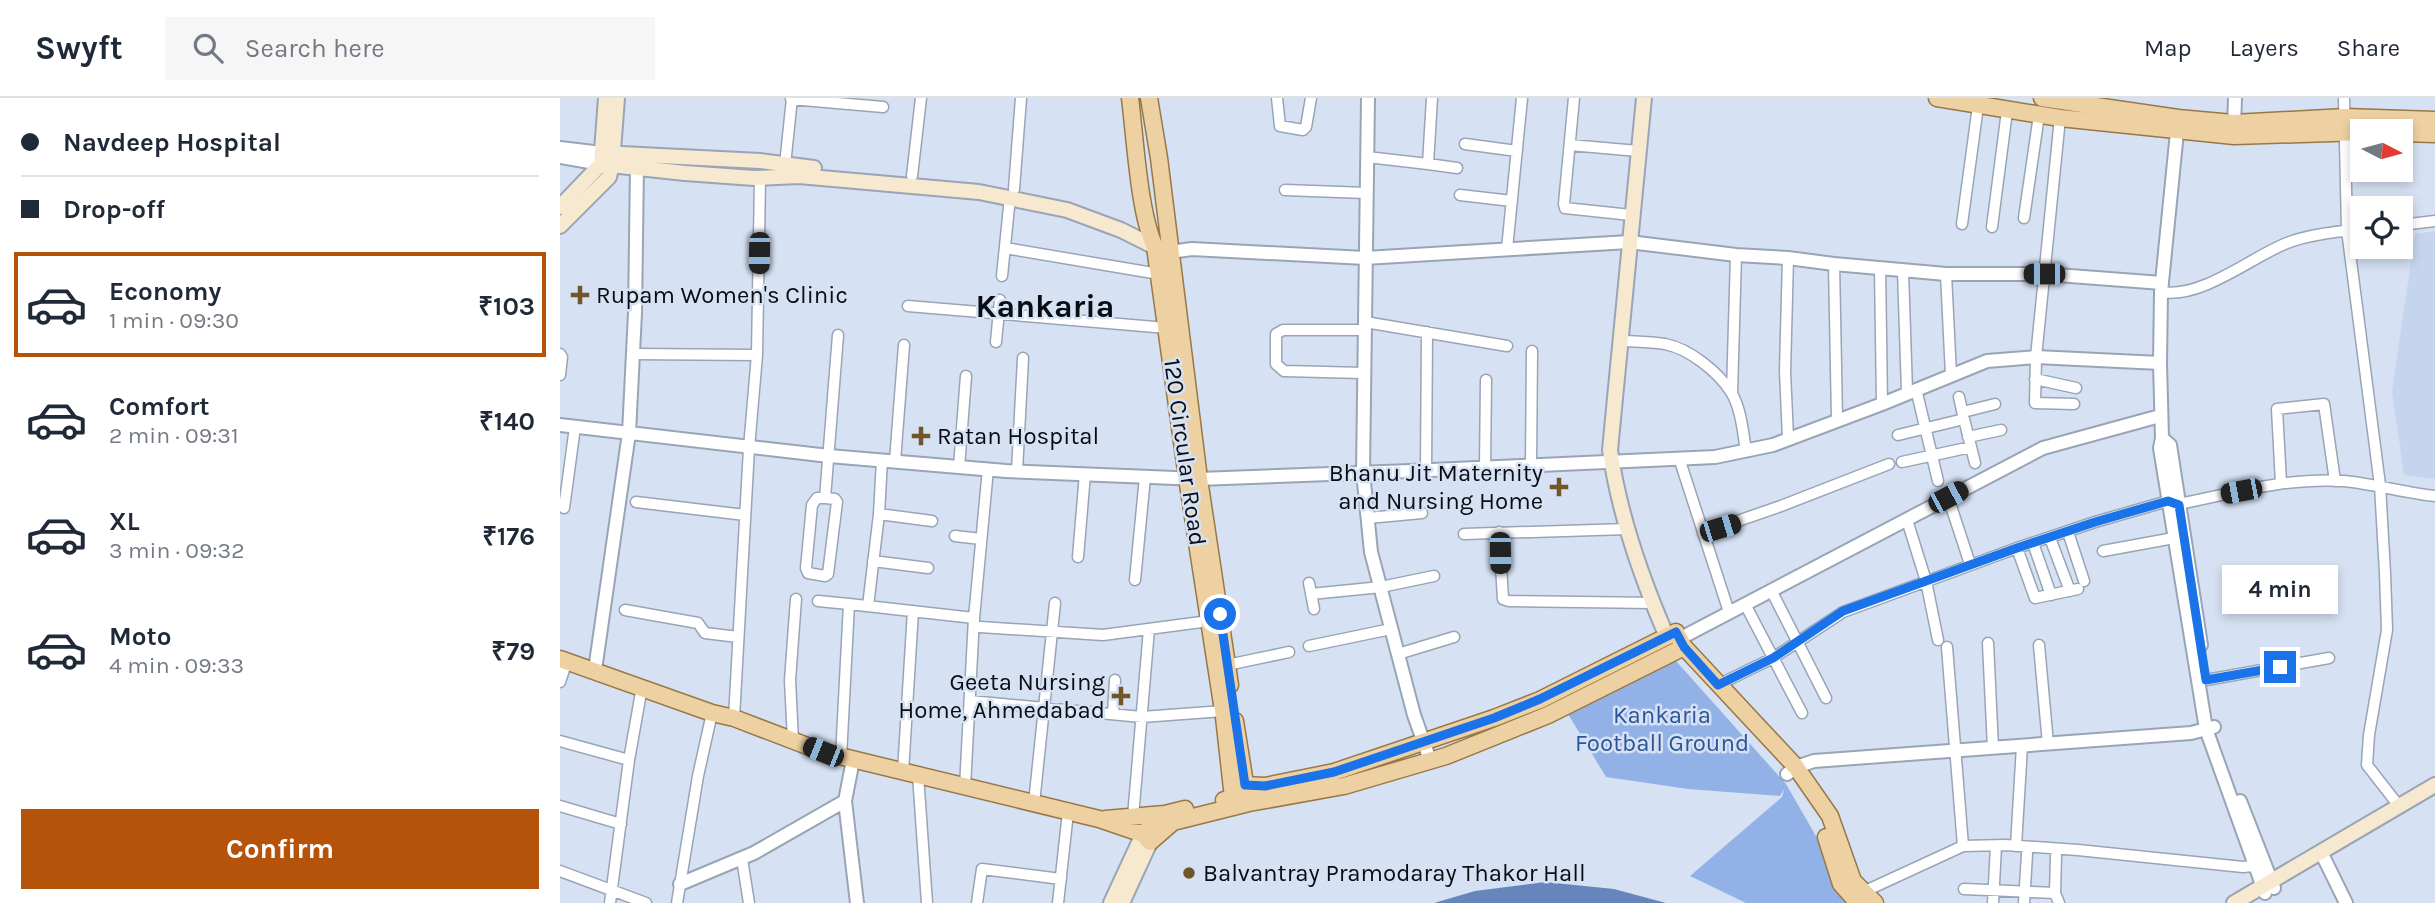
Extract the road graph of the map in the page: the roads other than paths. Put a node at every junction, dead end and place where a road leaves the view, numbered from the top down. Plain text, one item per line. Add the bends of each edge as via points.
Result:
1 (606, 98) edge
2 (617, 98) edge
3 (792, 98) edge
4 (920, 98) edge
5 (1021, 98) edge
6 (1130, 98) edge
7 (1149, 98) edge
8 (1277, 98) edge
9 (1311, 98) edge
10 (1368, 98) edge
11 (1432, 98) edge
12 (1522, 98) edge
13 (1574, 98) edge
14 (1644, 98) edge
15 (1652, 98) edge
16 (2042, 98) edge
17 (2235, 98) edge
18 (2344, 98) edge
19 (1943, 99) edge
20 (859, 101) edge
21 (2086, 102) edge
22 (1978, 106) junction
23 (883, 107) dead end
24 (2007, 111) junction
25 (2039, 115) junction
26 (2060, 118) junction
27 (2435, 120) edge
28 (2177, 124) junction
29 (2345, 124) junction
30 (2350, 126) edge
31 (2234, 130) junction
32 (2413, 133) edge
33 (2435, 134) edge
34 (1465, 145) dead end
35 (1570, 145) junction
36 (560, 148) edge
37 (1517, 150) junction
38 (1638, 151) junction
39 (560, 157) edge
40 (1367, 157) junction
41 (607, 159) junction
42 (785, 164) junction
43 (1428, 164) junction
44 (638, 166) junction
45 (1457, 167) dead end
46 (912, 176) junction
47 (760, 177) junction
48 (1285, 190) dead end
49 (1012, 193) junction
50 (1366, 193) junction
51 (1460, 195) dead end
52 (1512, 201) junction
53 (560, 207) edge
54 (1631, 215) junction
55 (2024, 218) dead end
56 (2435, 221) edge
57 (1962, 224) dead end
58 (2413, 224) edge
59 (560, 226) edge
60 (1992, 228) dead end
61 (2347, 230) junction
62 (2350, 230) edge
63 (1161, 243) junction
64 (1632, 243) junction
65 (1005, 248) junction
66 (1507, 249) junction
67 (1736, 255) junction
68 (1365, 258) junction
69 (1788, 258) junction
70 (1834, 264) junction
71 (1880, 268) junction
72 (1903, 271) junction
73 (1159, 274) junction
74 (1946, 274) junction
75 (2044, 274) junction
76 (1002, 276) dead end
77 (2162, 287) junction
78 (1000, 300) dead end
79 (908, 306) dead end
80 (998, 314) junction
81 (1364, 326) junction
82 (1167, 328) junction
83 (1427, 332) junction
84 (838, 335) dead end
85 (1627, 341) junction
86 (996, 342) dead end
87 (904, 345) dead end
88 (1507, 346) dead end
89 (1532, 351) dead end
90 (560, 354) edge
91 (633, 354) junction
92 (757, 355) junction
93 (2036, 357) junction
94 (1023, 358) dead end
95 (2160, 363) junction
96 (1363, 373) junction
97 (560, 375) edge
98 (1951, 375) junction
99 (966, 376) dead end
100 (2035, 379) junction
101 (1486, 380) dead end
102 (2076, 388) dead end
103 (1911, 391) junction
104 (1732, 393) junction
105 (1959, 397) dead end
106 (1882, 404) junction
107 (1995, 404) dead end
108 (2074, 404) dead end
109 (1964, 415) junction
110 (2160, 416) junction
111 (1837, 419) junction
112 (560, 425) edge
113 (575, 427) junction
114 (1925, 427) junction
115 (2001, 430) dead end
116 (629, 433) junction
117 (1898, 435) dead end
118 (1788, 438) junction
119 (1969, 442) junction
120 (749, 448) junction
121 (1746, 451) junction
122 (829, 456) junction
123 (1931, 456) junction
124 (1679, 458) junction
125 (882, 460) junction
126 (895, 461) junction
127 (1615, 461) junction
128 (1902, 462) dead end
129 (1975, 463) dead end
130 (1889, 464) dead end
131 (1531, 465) junction
132 (959, 467) junction
133 (1485, 467) junction
134 (988, 469) junction
135 (1426, 470) junction
136 (1017, 471) junction
137 (1363, 472) junction
138 (1085, 474) junction
139 (1145, 477) junction
140 (1193, 479) junction
141 (1938, 481) dead end
142 (2334, 481) junction
143 (2281, 483) junction
144 (2380, 485) junction
145 (2435, 496) edge
146 (1948, 497) junction
147 (825, 498) junction
148 (636, 502) dead end
149 (2174, 503) junction
150 (564, 508) dead end
151 (1422, 513) dead end
152 (878, 514) junction
153 (745, 515) junction
154 (1368, 519) junction
155 (1907, 520) junction
156 (932, 521) dead end
157 (1628, 529) junction
158 (1499, 532) junction
159 (2068, 532) junction
160 (1703, 533) junction
161 (1464, 534) dead end
162 (955, 536) dead end
163 (2050, 538) junction
164 (2175, 538) junction
165 (981, 539) junction
166 (2034, 542) junction
167 (2017, 548) junction
168 (2103, 551) dead end
169 (1078, 557) dead end
170 (873, 561) junction
171 (1970, 564) junction
172 (928, 568) dead end
173 (1434, 576) dead end
174 (1135, 580) dead end
175 (1926, 581) junction
176 (1309, 583) dead end
177 (1381, 587) junction
178 (2077, 587) junction
179 (1771, 590) junction
180 (1311, 594) junction
181 (2051, 595) junction
182 (796, 599) dead end
183 (818, 601) dead end
184 (1055, 603) dead end
185 (1653, 603) junction
186 (849, 604) junction
187 (1745, 604) junction
188 (868, 606) junction
189 (1314, 609) dead end
190 (625, 610) dead end
191 (913, 611) junction
192 (1729, 612) junction
193 (1209, 621) junction
194 (977, 623) junction
195 (1149, 629) junction
196 (1391, 629) junction
197 (1051, 631) junction
198 (1454, 636) dead end
199 (738, 637) junction
200 (1797, 641) junction
201 (1676, 642) junction
202 (1988, 643) dead end
203 (2039, 645) dead end
204 (1309, 646) dead end
205 (1289, 652) dead end
206 (1398, 654) junction
207 (1773, 658) junction
208 (2329, 658) dead end
209 (563, 660) edge
210 (1227, 664) junction
211 (595, 670) junction
212 (1115, 680) dead end
213 (2206, 680) junction
214 (560, 682) edge
215 (1718, 685) junction
216 (642, 687) junction
217 (1826, 698) dead end
218 (970, 701) junction
219 (1043, 707) junction
220 (1223, 710) junction
221 (712, 713) junction
222 (1802, 713) dead end
223 (1113, 714) junction
224 (1142, 717) junction
225 (734, 718) junction
226 (2210, 728) junction
227 (560, 741) edge
228 (793, 741) junction
229 (1423, 743) junction
230 (2048, 744) junction
231 (2022, 746) junction
232 (1993, 748) junction
233 (1955, 752) junction
234 (847, 758) junction
235 (629, 760) junction
236 (1430, 761) junction
237 (1792, 770) junction
238 (911, 773) junction
239 (1245, 785) junction
240 (2435, 785) edge
241 (965, 787) junction
242 (2435, 793) edge
243 (845, 801) junction
244 (1034, 803) junction
245 (1239, 803) junction
246 (560, 806) edge
247 (2399, 806) junction
248 (1068, 812) junction
249 (1165, 814) junction
250 (1133, 817) junction
251 (1099, 819) junction
252 (621, 824) junction
253 (1147, 838) junction
254 (2016, 845) junction
255 (1963, 846) junction
256 (1996, 846) junction
257 (2027, 854) dead end
258 (2322, 855) junction
259 (2056, 856) dead end
260 (743, 859) junction
261 (2254, 866) junction
262 (560, 871) edge
263 (1061, 879) junction
264 (680, 884) junction
265 (2268, 887) junction
266 (1964, 889) dead end
267 (612, 890) junction
268 (1994, 890) junction
269 (2025, 891) junction
270 (2057, 898) edge
271 (1862, 899) edge
272 (610, 903) edge
273 (646, 903) edge
274 (677, 903) edge
275 (749, 903) edge
276 (857, 903) edge
277 (927, 903) edge
278 (977, 903) edge
279 (1058, 903) edge
280 (1111, 903) edge
281 (1122, 903) edge
282 (1993, 903) edge
283 (2024, 903) edge
284 (2234, 903) edge
285 (2248, 903) edge
286 (2346, 903) edge

1 - 41 main road
2 - 41 main road
3 - 20 street
3 - 42 street
4 - 46 street
5 - 49 street
6 - 63 main road, 120 Circular Road via 1142,195
7 - 63 main road, 120 Circular Road
8 - 9 street via 1280,126 1303,130
10 - 40 street
11 - 43 street
12 - 37 street
13 - 35 street
14 - 38 main road
15 - 64 main road
16 - 21 main road
17 - 31 street
18 - 29 street
19 - 22 main road
20 - 23 street
21 - 28 main road
22 - 24 main road
22 - 57 street
24 - 25 main road
24 - 60 street
25 - 26 main road
25 - 55 street
26 - 28 main road
26 - 75 street
27 - 29 main road
28 - 31 main road
28 - 77 street
29 - 30 main road
29 - 31 main road
29 - 61 street
32 - 33 main road
34 - 37 street
35 - 38 street
35 - 54 street via 1565,208
36 - 41 street
37 - 52 street
38 - 54 main road
39 - 41 street
40 - 43 street
40 - 50 street
41 - 42 main road via 697,157
41 - 44 main road
41 - 53 main road
41 - 59 main road via 609,177
42 - 46 main road
43 - 45 street
44 - 47 main road
44 - 91 street
46 - 49 main road via 980,183
47 - 49 main road
47 - 92 street
48 - 50 street
49 - 63 main road
49 - 65 street
50 - 68 street
51 - 52 street
52 - 66 street
54 - 64 main road
56 - 58 street
61 - 62 street
61 - 77 street via 2287,243 2234,273 2175,294
61 - 144 street
63 - 68 street
63 - 73 main road, 120 Circular Road
63 - 140 main road, 120 Circular Road
64 - 66 street
64 - 67 street
64 - 85 main road
64 - 127 main road via 1611,436
65 - 73 street
65 - 76 street
66 - 68 street
67 - 69 street
67 - 104 street
68 - 81 street
69 - 70 street
69 - 118 street
70 - 71 street
70 - 111 street
71 - 72 street
71 - 106 street
72 - 74 street
72 - 103 street
73 - 82 main road, 120 Circular Road
74 - 75 street
74 - 98 street
75 - 77 street
75 - 93 street
77 - 95 street
78 - 80 street
79 - 80 street
80 - 82 street
80 - 86 street
81 - 83 street
81 - 96 street
81 - 96 street via 1276,334 1276,364 1284,371
82 - 140 main road, 120 Circular Road
83 - 88 street
83 - 135 street
84 - 122 street
85 - 104 street via 1679,348
85 - 127 main road
87 - 126 street
89 - 131 street
90 - 97 street
91 - 92 street
91 - 116 street
92 - 120 street
93 - 95 street
93 - 98 street via 1987,360
93 - 100 street
94 - 136 street
95 - 110 street
96 - 137 street
98 - 103 street
99 - 132 street
100 - 102 street
100 - 108 street via 2035,403
101 - 133 street
103 - 106 street
103 - 114 street
104 - 121 street
105 - 109 street
106 - 111 street
107 - 109 street
109 - 114 street
109 - 119 street
110 - 146 street via 2043,448
110 - 149 street via 2160,448
111 - 118 street
112 - 113 street
113 - 116 street
113 - 150 street
114 - 117 street
114 - 123 street
115 - 119 street
116 - 120 street
116 - 211 street
118 - 121 street
119 - 123 street
119 - 129 street
120 - 122 street
120 - 153 street
121 - 124 street
122 - 125 street
122 - 147 street
123 - 128 street
123 - 141 street
124 - 127 street
124 - 160 street
125 - 126 street
125 - 152 street
126 - 132 street
127 - 131 street
127 - 157 main road
127 - 201 main road via 1643,558
130 - 160 street
131 - 133 street
132 - 134 street
133 - 135 street
134 - 136 street
134 - 165 street
135 - 137 street
136 - 138 street
137 - 140 street
137 - 154 street
138 - 139 street
138 - 169 street
139 - 140 street
139 - 174 street
140 - 193 main road, 120 Circular Road
140 - 210 main road, 120 Circular Road
142 - 143 street
142 - 143 street via 2324,404 2277,409
142 - 144 street
143 - 149 street
144 - 145 street
144 - 247 street via 2387,630 2367,765
146 - 155 street
146 - 171 street
147 - 147 street via 817,498 812,505 806,569 825,576 837,502
148 - 153 street
149 - 159 street
149 - 164 street
149 - 213 street
151 - 154 street
152 - 156 street
152 - 170 street
153 - 199 street
154 - 177 street
155 - 175 street
155 - 179 street
157 - 158 street
157 - 185 main road
158 - 161 street
158 - 185 street via 1503,599
159 - 163 street
159 - 178 street
160 - 192 street
162 - 165 street
163 - 166 street
163 - 178 street
164 - 168 street
164 - 226 street
165 - 194 street
166 - 167 street
166 - 181 street
167 - 171 street
167 - 181 street via 2035,598
170 - 172 street
170 - 188 street
171 - 175 street
173 - 177 street
175 - 200 street via 1843,611
175 - 233 street via 1942,643
176 - 180 street
177 - 180 street
177 - 196 street
178 - 181 street
179 - 187 street
179 - 200 street
180 - 189 street
182 - 228 street via 790,680
183 - 186 street
184 - 197 street
185 - 201 main road
186 - 188 street
186 - 234 street
187 - 192 street
187 - 207 street
188 - 191 street
190 - 199 street via 698,623 705,633
191 - 194 street
191 - 238 street
192 - 201 street
193 - 195 street
193 - 220 main road, 120 Circular Road
194 - 197 street
194 - 218 street
195 - 197 street via 1103,635
195 - 224 street
196 - 204 street
196 - 206 street
197 - 219 street
198 - 206 street
199 - 225 street
200 - 207 street
200 - 217 street
201 - 215 main road
201 - 229 main road
201 - 236 main road via 1548,715
201 - 237 main road via 1703,684
202 - 232 street
203 - 230 street
205 - 210 street
206 - 229 street
207 - 215 street
207 - 222 street
208 - 213 street
209 - 211 main road
209 - 214 street
210 - 239 main road, 120 Circular Road
211 - 216 main road
212 - 223 street
213 - 226 street
215 - 237 main road
216 - 221 main road
216 - 235 street
218 - 219 street
218 - 241 street
219 - 223 street
219 - 244 street
220 - 224 street
220 - 245 main road, 120 Circular Road
221 - 225 main road
221 - 264 street
223 - 224 street
224 - 250 street
225 - 228 main road
226 - 230 street
226 - 261 street
226 - 265 street
227 - 235 street
228 - 234 main road
229 - 236 street
229 - 239 main road via 1324,775 1265,786
230 - 231 street
231 - 232 street
231 - 254 street
232 - 233 street
233 - 237 street via 1814,761
233 - 255 street
234 - 238 main road
234 - 243 street
235 - 252 street
236 - 245 main road via 1344,786
237 - 271 main road via 1820,821 1841,884
238 - 241 main road
238 - 277 street
239 - 245 main road
240 - 247 main road
241 - 244 main road
242 - 258 main road
243 - 260 street
243 - 276 street
244 - 248 main road
245 - 249 main road
245 - 253 main road via 1173,822
246 - 252 street
247 - 258 main road
248 - 251 main road
248 - 263 street
249 - 250 main road
249 - 253 main road
250 - 251 main road
251 - 253 main road
252 - 267 street
253 - 280 main road
253 - 281 main road
254 - 256 street
254 - 261 street
255 - 256 street
255 - 271 street
256 - 268 street
257 - 269 street
258 - 265 main road
258 - 286 street
259 - 270 street
260 - 264 street
260 - 275 street
261 - 265 street
262 - 267 street
263 - 278 street via 982,869
263 - 279 street
264 - 274 street
265 - 284 main road
265 - 285 main road
266 - 268 street
267 - 272 street
267 - 273 street
268 - 269 street
268 - 282 street
269 - 270 street
269 - 283 street

